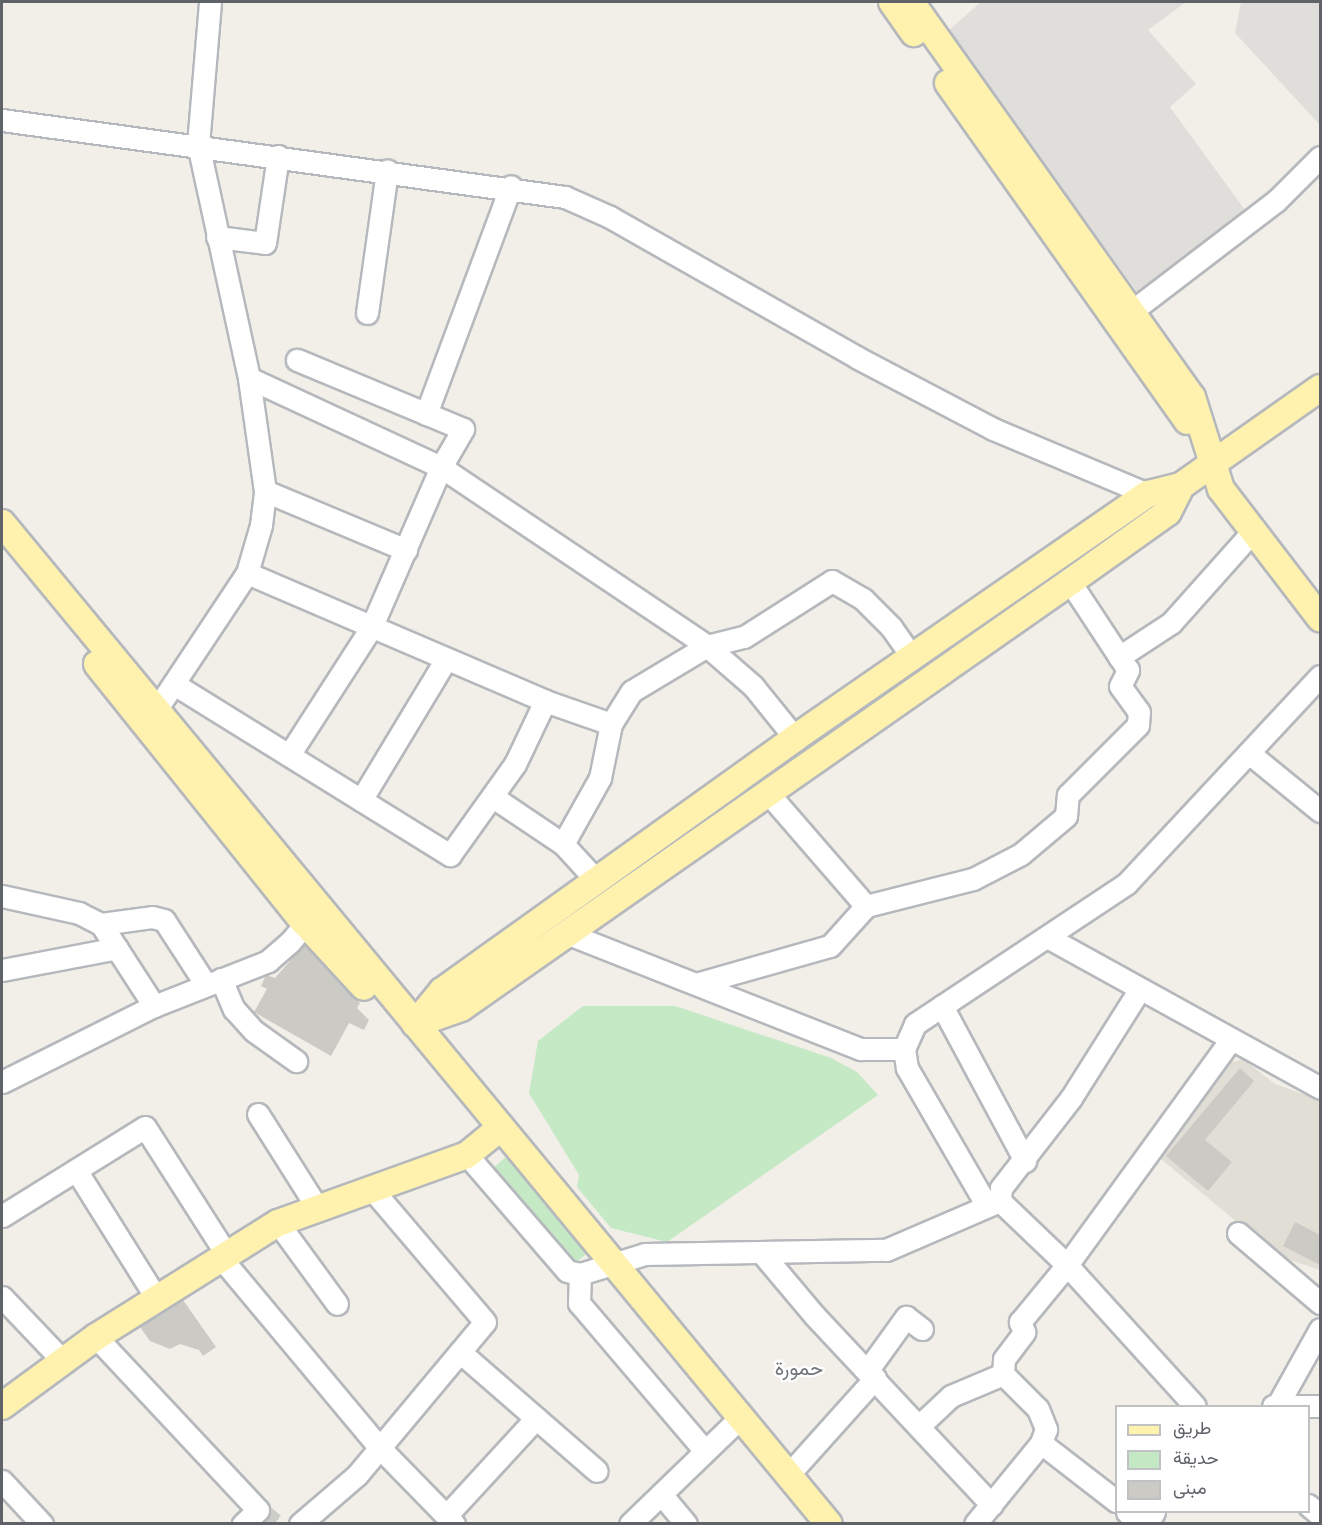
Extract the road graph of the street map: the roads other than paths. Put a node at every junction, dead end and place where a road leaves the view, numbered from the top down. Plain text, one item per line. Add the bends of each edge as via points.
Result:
1 (210, 2) edge
2 (892, 2) edge
3 (911, 2) edge
4 (2, 120) edge
5 (198, 145) junction
6 (278, 156) junction
7 (1320, 157) edge
8 (387, 170) junction
9 (511, 186) junction
10 (217, 237) junction
11 (1132, 311) junction
12 (367, 313) dead end
13 (297, 360) dead end
14 (249, 378) junction
15 (1320, 388) edge
16 (426, 414) junction
17 (1214, 461) junction
18 (441, 466) junction
19 (1181, 486) junction
20 (265, 491) junction
21 (1148, 494) junction
22 (2, 523) edge
23 (1253, 531) junction
24 (2, 547) edge
25 (406, 550) junction
26 (247, 573) junction
27 (1070, 582) junction
28 (1320, 618) edge
29 (371, 628) junction
30 (707, 646) junction
31 (912, 657) junction
32 (1119, 657) junction
33 (447, 659) junction
34 (1320, 676) edge
35 (174, 684) junction
36 (545, 700) junction
37 (156, 710) junction
38 (611, 724) junction
39 (795, 738) junction
40 (1249, 753) junction
41 (290, 755) junction
42 (768, 793) junction
43 (493, 797) junction
44 (361, 800) junction
45 (1320, 811) edge
46 (563, 844) junction
47 (597, 881) junction
48 (2, 896) edge
49 (866, 906) junction
50 (312, 915) junction
51 (101, 924) junction
52 (566, 933) junction
53 (1047, 937) junction
54 (117, 948) junction
55 (2, 970) edge
56 (214, 982) junction
57 (699, 983) junction
58 (1140, 988) junction
59 (154, 1006) junction
60 (942, 1006) junction
61 (416, 1024) junction
62 (1231, 1039) junction
63 (904, 1049) junction
64 (296, 1061) dead end
65 (2, 1082) edge
66 (1320, 1088) edge
67 (258, 1114) dead end
68 (500, 1128) junction
69 (467, 1155) junction
70 (1025, 1161) junction
71 (76, 1170) junction
72 (372, 1189) junction
73 (993, 1203) junction
74 (318, 1209) junction
75 (2, 1216) edge
76 (278, 1223) junction
77 (1238, 1233) dead end
78 (760, 1252) junction
79 (224, 1256) junction
80 (616, 1264) junction
81 (1066, 1265) junction
82 (580, 1274) junction
83 (2, 1298) edge
84 (157, 1299) junction
85 (1320, 1303) edge
86 (337, 1304) dead end
87 (922, 1329) dead end
88 (1320, 1329) edge
89 (96, 1337) junction
90 (460, 1352) junction
91 (63, 1361) junction
92 (871, 1374) junction
93 (1003, 1374) junction
94 (1193, 1405) edge
95 (1276, 1405) edge
96 (2, 1406) edge
97 (742, 1416) junction
98 (536, 1418) junction
99 (919, 1426) junction
100 (1041, 1443) junction
101 (378, 1446) junction
102 (705, 1451) junction
103 (597, 1471) dead end
104 (789, 1474) junction
105 (2, 1481) edge
106 (661, 1494) junction
107 (1115, 1500) edge
108 (992, 1505) junction
109 (1128, 1513) edge
110 (250, 1517) tunnel mouth
111 (450, 1520) edge
112 (42, 1524) edge
113 (300, 1524) edge
114 (630, 1524) edge
115 (686, 1524) edge
116 (828, 1524) edge
117 (975, 1524) edge
118 (1139, 1524) edge

1 - 5 street
2 - 17 main road
3 - 11 main road
4 - 5 street
5 - 6 street
5 - 10 street
6 - 8 street
6 - 10 street via 265,243
7 - 11 street via 1276,201
8 - 9 street
8 - 12 street
9 - 16 street
9 - 21 street via 565,197 610,217 858,358 983,423
10 - 14 street
11 - 17 main road via 1192,397
13 - 16 street
14 - 18 street
14 - 20 street
15 - 17 main road
16 - 18 street via 463,429
17 - 19 main road
17 - 23 main road via 1221,489
18 - 25 street
18 - 30 street
19 - 21 main road
19 - 27 main road via 1168,512
20 - 25 street
20 - 26 street via 261,525
21 - 31 main road
22 - 37 main road
23 - 28 main road
23 - 32 street via 1171,623
24 - 50 main road
25 - 29 street
26 - 29 street
26 - 35 street
27 - 32 street
27 - 42 main road
29 - 33 street
29 - 41 street
30 - 31 street via 744,638 831,582 863,599 891,627
30 - 38 street via 632,691
30 - 39 street via 753,686
31 - 39 main road
32 - 49 street via 1128,670 1120,686 1139,712 1138,725 1068,795 1066,816 1021,854 973,879
33 - 36 street
33 - 44 street
34 - 40 street
35 - 37 street
35 - 41 street
36 - 38 street
36 - 43 street via 515,764
37 - 50 main road
38 - 46 street via 600,778
39 - 47 main road
40 - 45 street
40 - 53 street via 1127,883
41 - 44 street
42 - 49 street
42 - 52 main road
43 - 44 street via 450,855
43 - 46 street
46 - 47 street
47 - 61 main road via 442,991
48 - 51 street via 79,913
49 - 57 street via 830,946
50 - 56 street via 268,961
50 - 61 main road via 362,985
51 - 54 street
51 - 56 street via 152,917 164,920
52 - 57 street
52 - 61 main road via 461,1008
53 - 58 street
53 - 60 street
54 - 55 street
54 - 59 street
56 - 59 street
56 - 64 street via 241,1017
57 - 63 street via 861,1049
58 - 62 street
58 - 70 street via 1071,1098
59 - 65 street
60 - 63 street via 915,1024
60 - 70 street
61 - 68 main road
62 - 66 street
62 - 81 street
63 - 73 street via 907,1068
67 - 74 street
68 - 69 main road
68 - 80 main road
69 - 72 main road
69 - 82 street via 567,1271
70 - 73 street
71 - 75 street
71 - 79 street via 145,1127
71 - 84 street
72 - 74 main road
72 - 90 street via 485,1322
73 - 78 street via 886,1250
73 - 81 street
74 - 76 main road
76 - 79 main road
76 - 86 street
77 - 85 street
78 - 80 street via 645,1254
78 - 92 street
79 - 84 main road
79 - 101 street
80 - 82 street
80 - 97 main road
81 - 93 street via 1020,1322 1024,1332 1004,1359
81 - 94 street
82 - 102 street via 579,1303
83 - 91 street
84 - 89 main road
87 - 92 street via 906,1317
88 - 95 street
89 - 91 main road
89 - 110 street
90 - 98 street
90 - 101 street via 405,1420
91 - 96 main road
92 - 99 street
92 - 104 street
93 - 99 street via 951,1396
93 - 100 street via 1038,1410 1046,1429
97 - 102 street
97 - 104 main road
98 - 103 street
98 - 111 street
99 - 108 street
100 - 107 street
100 - 108 street
101 - 111 street
101 - 113 street via 357,1475
102 - 106 street
104 - 116 main road
105 - 112 street
106 - 114 street
106 - 115 street
108 - 117 street
109 - 118 street

